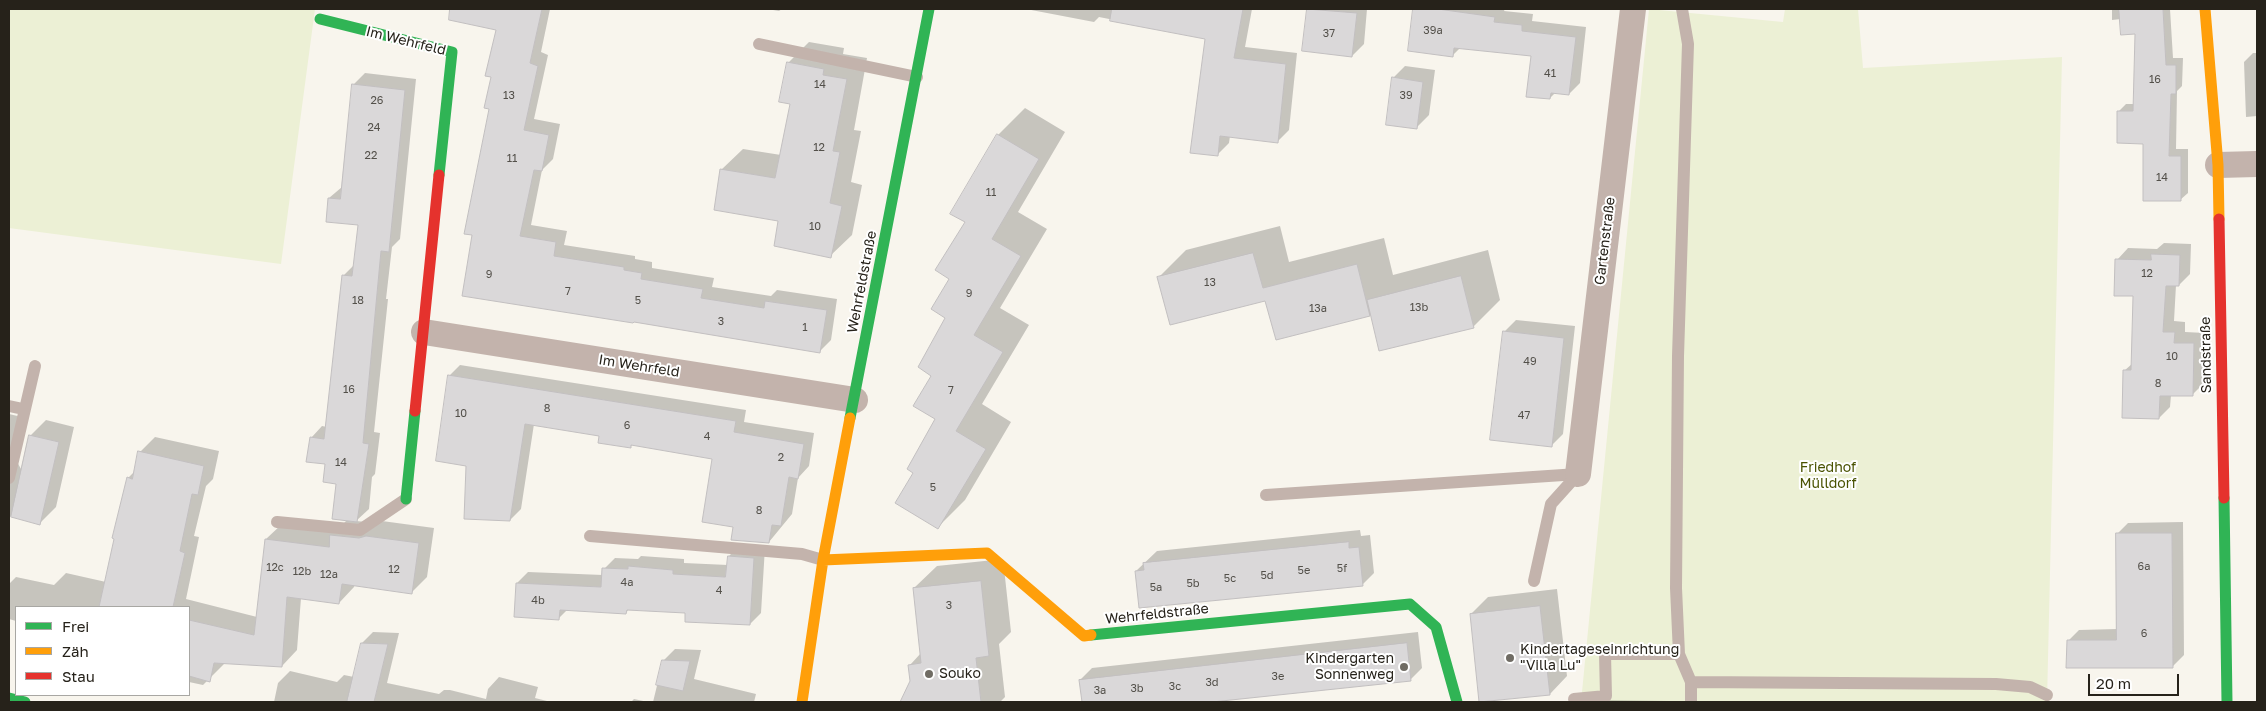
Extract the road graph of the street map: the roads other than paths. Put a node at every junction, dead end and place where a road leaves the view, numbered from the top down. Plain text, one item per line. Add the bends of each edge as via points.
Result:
1 (929, 9) edge
2 (1634, 9) edge
3 (1682, 9) edge
4 (2205, 9) edge
5 (320, 19) dead end
6 (759, 44) dead end
7 (917, 77) junction
8 (2257, 164) edge
9 (2218, 165) junction
10 (424, 332) junction
11 (35, 366) dead end
12 (855, 400) junction
13 (9, 406) edge
14 (23, 409) junction
15 (1578, 474) junction
16 (9, 478) edge
17 (1266, 495) dead end
18 (406, 499) joint
19 (277, 522) dead end
20 (590, 536) dead end
21 (823, 560) junction
22 (1534, 581) dead end
23 (1679, 654) junction
24 (1691, 682) junction
25 (2047, 695) dead end
26 (9, 698) edge
27 (1574, 699) dead end
28 (25, 702) edge
29 (802, 702) edge
30 (1457, 702) edge
31 (1691, 702) edge
32 (2226, 702) edge

1 - 7 street, Wehrfeldstraße
2 - 15 street, Gartenstraße
3 - 23 lane via 1688,44 1678,356 1676,588
4 - 9 street, Sandstraße
5 - 10 street, Im Wehrfeld via 452,52
6 - 7 lane
7 - 12 street, Wehrfeldstraße
8 - 9 street
9 - 32 street, Sandstraße
10 - 12 street, Im Wehrfeld
10 - 18 street, Im Wehrfeld
11 - 14 lane
12 - 21 street, Wehrfeldstraße
13 - 14 lane
14 - 16 lane
15 - 17 lane
15 - 22 lane via 1551,504
18 - 19 lane via 360,530
20 - 21 lane, Wehrfeldstraße via 802,554
21 - 29 street, Wehrfeldstraße
21 - 30 street, Wehrfeldstraße via 987,553 1084,636 1410,604 1436,627
23 - 24 lane
23 - 27 lane via 1605,654 1606,696
24 - 25 lane via 1996,684 2030,687
24 - 31 lane
26 - 28 street

